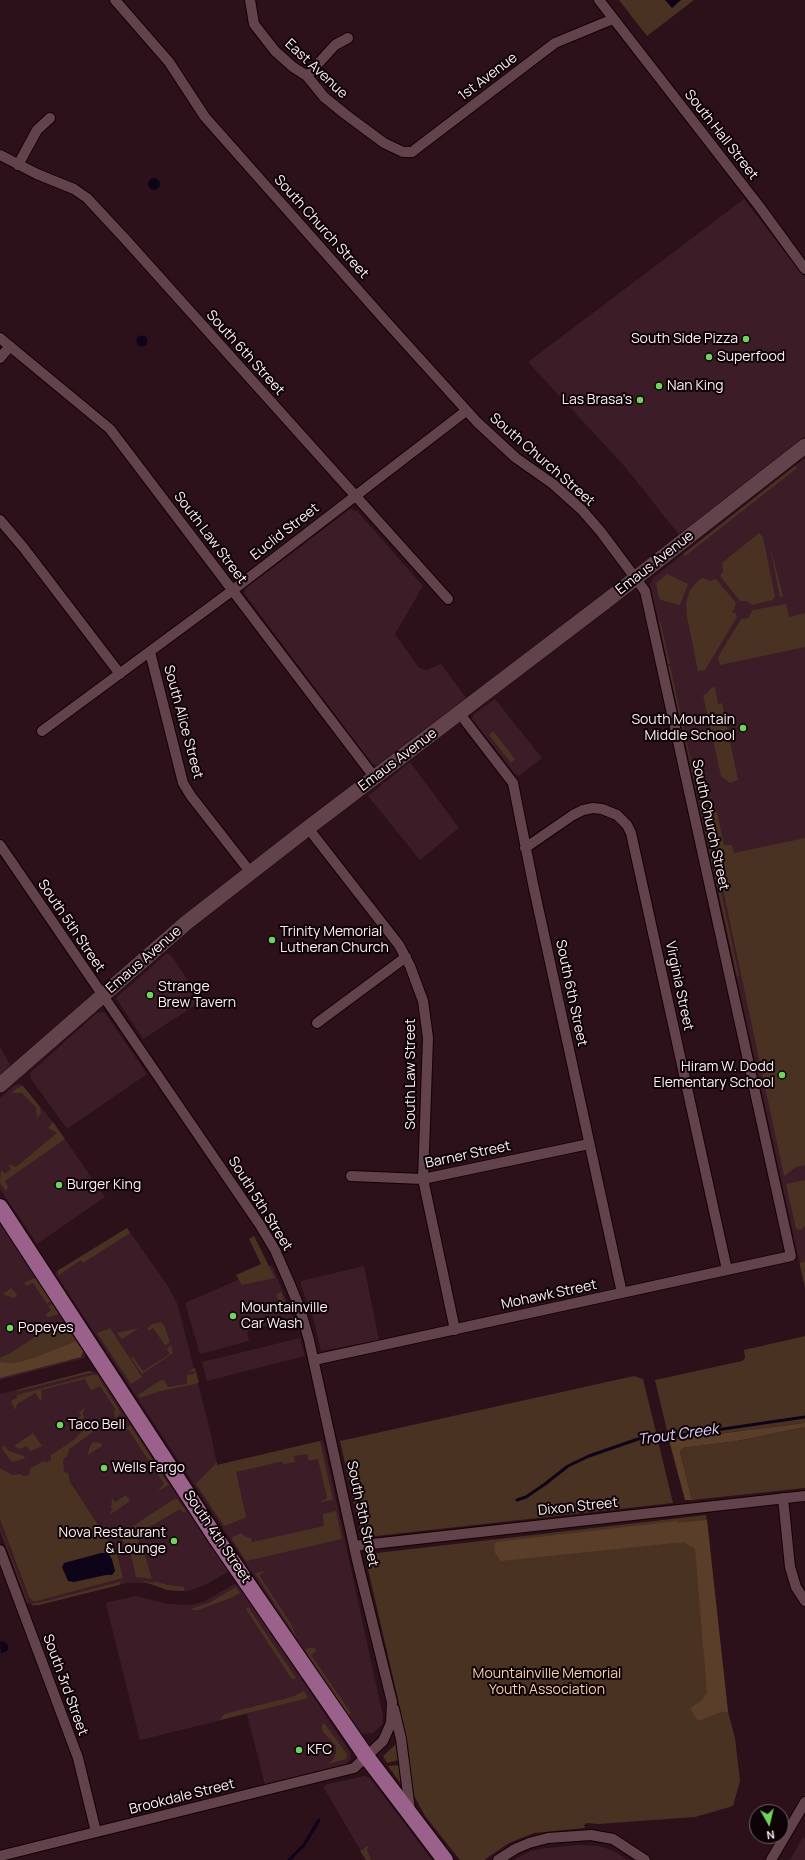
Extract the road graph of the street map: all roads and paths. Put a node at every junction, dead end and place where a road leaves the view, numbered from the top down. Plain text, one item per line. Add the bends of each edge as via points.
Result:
1 (115, 0) edge
2 (250, 0) edge
3 (598, 0) edge
4 (613, 19) junction
5 (348, 38) dead end
6 (307, 76) junction
7 (50, 118) dead end
8 (384, 143) joint
9 (0, 155) edge
10 (18, 165) junction
11 (805, 269) edge
12 (0, 338) edge
13 (10, 346) junction
14 (0, 358) edge
15 (466, 411) junction
16 (805, 446) edge
17 (355, 495) junction
18 (0, 520) edge
19 (635, 579) junction
20 (233, 590) junction
21 (448, 599) dead end
22 (150, 652) junction
23 (120, 674) junction
24 (460, 714) junction
25 (42, 731) dead end
26 (375, 778) junction
27 (308, 828) junction
28 (0, 845) edge
29 (525, 848) junction
30 (251, 873) junction
31 (406, 958) junction
32 (102, 996) junction
33 (316, 1023) dead end
34 (0, 1085) edge
35 (589, 1144) junction
36 (351, 1176) dead end
37 (423, 1179) junction
38 (0, 1207) edge
39 (791, 1256) joint
40 (727, 1270) junction
41 (622, 1293) junction
42 (455, 1330) junction
43 (314, 1360) junction
44 (805, 1496) edge
45 (783, 1498) junction
46 (354, 1546) junction
47 (0, 1550) edge
48 (805, 1601) edge
49 (392, 1702) junction
50 (366, 1756) junction
51 (805, 1802) edge
52 (412, 1818) junction
53 (96, 1832) junction
54 (0, 1856) edge
55 (445, 1860) edge
56 (498, 1860) edge
57 (645, 1860) edge
58 (771, 1860) edge

1 - 15 street, South Church Street via 169,62 205,117
2 - 6 street, East Avenue via 254,24 275,50
3 - 4 street, South Hall Street
4 - 8 street, 1st Avenue via 555,43 412,152 404,152
4 - 11 street, South Hall Street
5 - 6 street via 335,45
6 - 8 street, East Avenue via 324,97
7 - 10 street via 37,130
9 - 10 street, South 6th Street
10 - 17 street, South 6th Street via 74,189 87,198
12 - 13 street, South Law Street
13 - 14 street
13 - 20 street, South Law Street via 110,429
15 - 17 street, Euclid Street
15 - 19 street, South Church Street via 516,458 553,484 575,504 601,532
16 - 19 main road, Emaus Avenue
17 - 20 street, Euclid Street
17 - 21 street, South 6th Street
18 - 23 street
19 - 24 main road, Emaus Avenue
19 - 39 street, South Church Street via 644,591 650,615
20 - 22 street, Euclid Street
20 - 26 street, South Law Street
22 - 23 street, Euclid Street
22 - 30 street, South Alice Street via 183,783
23 - 25 street, Euclid Street
24 - 26 main road, Emaus Avenue
24 - 29 street, South 6th Street via 513,783
26 - 27 main road, Emaus Avenue
27 - 30 main road, Emaus Avenue
27 - 31 street, South Law Street via 399,945
28 - 32 street, South 5th Street
29 - 35 street, South 6th Street
29 - 40 street, Virginia Street via 573,815 593,808 617,816 631,833
30 - 32 main road, Emaus Avenue via 186,923
31 - 33 street
31 - 37 street, South Law Street via 423,1001 428,1038
32 - 34 main road, Emaus Avenue
32 - 43 street, South 5th Street via 275,1250 300,1309
35 - 37 street, Barner Street
35 - 41 street, South 6th Street
36 - 37 street, Barner Street
37 - 42 street, South Law Street
38 - 50 main road, South 4th Street via 216,1538
39 - 40 street, Mohawk Street
40 - 41 street, Mohawk Street
41 - 42 street, Mohawk Street
42 - 43 street, Mohawk Street
43 - 46 street, South 5th Street
44 - 45 street, Dixon Street
45 - 46 street, Dixon Street
45 - 48 street via 790,1567 796,1586
46 - 49 street, South 5th Street
47 - 53 street, South 3rd Street via 78,1758
49 - 50 street, South 5th Street via 391,1723 386,1736
49 - 52 street, South 5th Street via 400,1734
50 - 52 main road, South 4th Street
50 - 53 street, Brookdale Street via 354,1768
51 - 58 street
52 - 55 main road, South 4th Street
53 - 54 street, Brookdale Street
56 - 57 street via 529,1843 548,1838 591,1835 613,1839

